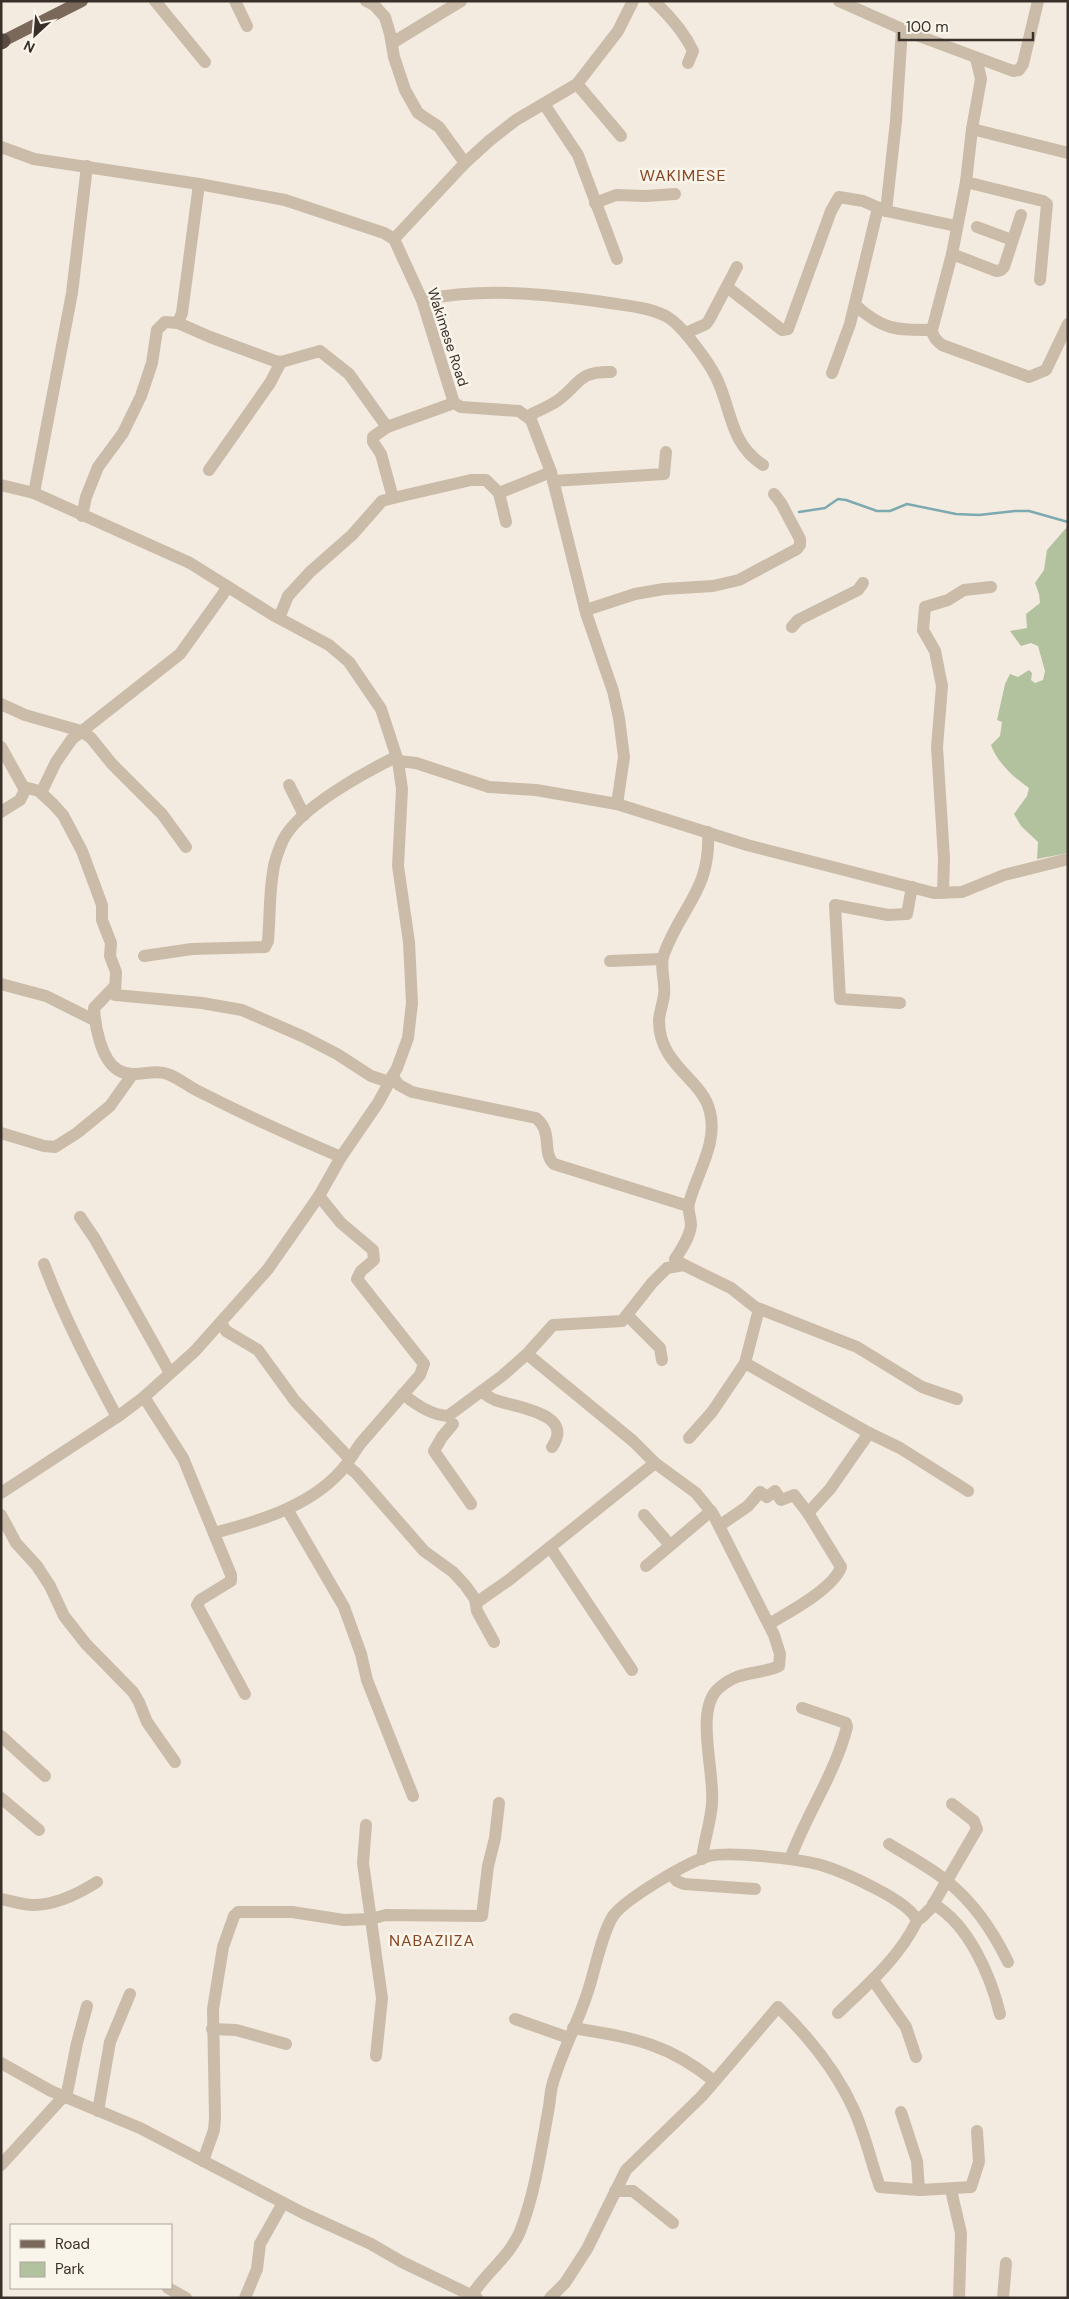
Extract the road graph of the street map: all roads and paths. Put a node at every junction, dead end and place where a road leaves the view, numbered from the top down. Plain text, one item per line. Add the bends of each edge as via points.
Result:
1 (82, 1) edge
2 (155, 1) edge
3 (235, 1) edge
4 (366, 1) edge
5 (461, 1) edge
6 (633, 1) edge
7 (654, 1) edge
8 (839, 1) edge
9 (1038, 1) edge
10 (247, 26) dead end
11 (902, 29) junction
12 (2, 41) edge
13 (392, 43) junction
14 (976, 58) junction
15 (205, 62) dead end
16 (688, 63) dead end
17 (576, 84) junction
18 (544, 104) junction
19 (972, 129) junction
20 (621, 136) dead end
21 (1, 147) edge
22 (1068, 154) edge
23 (465, 163) junction
24 (87, 166) junction
25 (966, 182) junction
26 (200, 184) junction
27 (675, 194) dead end
28 (595, 203) junction
29 (882, 210) junction
30 (1021, 215) dead end
31 (956, 226) junction
32 (977, 227) dead end
33 (394, 239) junction
34 (1012, 240) junction
35 (952, 254) junction
36 (617, 259) dead end
37 (737, 267) dead end
38 (1040, 280) dead end
39 (726, 287) junction
40 (422, 300) junction
41 (855, 305) junction
42 (178, 323) junction
43 (1068, 324) edge
44 (932, 330) junction
45 (686, 333) junction
46 (281, 362) junction
47 (611, 372) dead end
48 (832, 373) dead end
49 (454, 403) junction
50 (528, 416) junction
51 (387, 428) junction
52 (666, 452) dead end
53 (763, 465) dead end
54 (209, 470) dead end
55 (552, 477) junction
56 (1, 485) edge
57 (34, 493) junction
58 (499, 493) junction
59 (774, 494) dead end
60 (393, 498) junction
61 (82, 516) junction
62 (506, 522) dead end
63 (863, 583) dead end
64 (228, 587) junction
65 (991, 587) dead end
66 (586, 610) junction
67 (280, 618) junction
68 (792, 627) dead end
69 (1, 704) edge
70 (81, 731) junction
71 (1, 747) edge
72 (397, 759) junction
73 (289, 785) dead end
74 (24, 787) junction
75 (41, 793) junction
76 (617, 804) junction
77 (1, 812) edge
78 (304, 815) junction
79 (708, 832) junction
80 (186, 847) dead end
81 (1068, 859) edge
82 (912, 887) junction
83 (943, 893) junction
84 (144, 956) dead end
85 (662, 959) junction
86 (610, 961) dead end
87 (1, 984) edge
88 (115, 986) junction
89 (900, 1002) dead end
90 (94, 1020) junction
91 (132, 1075) junction
92 (390, 1079) junction
93 (1, 1133) edge
94 (341, 1157) junction
95 (319, 1196) junction
96 (688, 1206) junction
97 (80, 1217) dead end
98 (44, 1264) dead end
99 (684, 1265) junction
100 (759, 1309) junction
101 (627, 1316) junction
102 (221, 1323) junction
103 (528, 1354) junction
104 (662, 1360) dead end
105 (745, 1363) junction
106 (170, 1373) junction
107 (482, 1392) junction
108 (403, 1394) junction
109 (144, 1397) junction
110 (957, 1399) dead end
111 (117, 1417) junction
112 (453, 1424) dead end
113 (869, 1433) junction
114 (689, 1438) dead end
115 (552, 1447) dead end
116 (348, 1461) junction
117 (655, 1463) junction
118 (968, 1491) dead end
119 (1, 1493) edge
120 (472, 1504) dead end
121 (288, 1509) junction
122 (711, 1511) junction
123 (808, 1513) junction
124 (1, 1515) edge
125 (644, 1515) dead end
126 (720, 1526) junction
127 (214, 1533) junction
128 (670, 1545) junction
129 (550, 1548) junction
130 (646, 1566) dead end
131 (476, 1603) junction
132 (769, 1624) junction
133 (494, 1642) dead end
134 (632, 1670) dead end
135 (245, 1694) dead end
136 (802, 1708) dead end
137 (1, 1736) edge
138 (174, 1762) dead end
139 (45, 1776) dead end
140 (413, 1796) dead end
141 (1, 1798) edge
142 (499, 1803) dead end
143 (952, 1804) dead end
144 (366, 1825) dead end
145 (39, 1830) dead end
146 (889, 1844) dead end
147 (702, 1859) junction
148 (790, 1859) junction
149 (672, 1874) junction
150 (947, 1881) junction
151 (97, 1882) dead end
152 (755, 1889) dead end
153 (1, 1899) edge
154 (933, 1904) junction
155 (915, 1917) junction
156 (370, 1919) junction
157 (1008, 1962) dead end
158 (873, 1980) junction
159 (130, 1994) dead end
160 (87, 2006) dead end
161 (838, 2013) dead end
162 (1000, 2014) dead end
163 (515, 2019) dead end
164 (212, 2029) junction
165 (571, 2033) junction
166 (286, 2044) dead end
167 (376, 2056) dead end
168 (916, 2057) dead end
169 (1, 2063) edge
170 (714, 2081) junction
171 (65, 2097) junction
172 (98, 2111) junction
173 (902, 2112) dead end
174 (977, 2131) dead end
175 (203, 2161) junction
176 (1, 2165) edge
177 (919, 2190) junction
178 (951, 2190) junction
179 (615, 2191) junction
180 (283, 2203) junction
181 (673, 2223) dead end
182 (1006, 2262) dead end
183 (171, 2292) edge
184 (474, 2297) edge
185 (186, 2298) edge
186 (245, 2298) edge
187 (550, 2298) edge
188 (959, 2298) edge
189 (1003, 2298) edge

1 - 12 main road
2 - 15 street
3 - 10 street
4 - 13 street via 385,17
5 - 13 street
6 - 17 street via 618,31
7 - 16 street via 678,25 689,42 693,51
8 - 11 street
9 - 14 street via 1019,70 1013,71
11 - 14 street
11 - 29 street via 896,121
13 - 23 street via 405,90 418,113 439,127
14 - 19 street via 982,79
17 - 18 street
17 - 20 street
18 - 23 street via 516,120
18 - 28 street via 578,155
19 - 22 street
19 - 25 street
21 - 24 street via 25,157
23 - 33 street
24 - 26 street
24 - 57 street via 72,293
25 - 31 street
25 - 38 street via 1047,204
26 - 33 street via 285,200
26 - 42 street
27 - 28 street via 616,195
28 - 36 street
29 - 31 street
29 - 39 street via 843,196 836,199 786,330
29 - 41 street
30 - 34 street
31 - 35 street
32 - 34 street
33 - 40 street, Wakimese Road
34 - 35 street via 1000,270 996,271
35 - 44 street
37 - 39 street
39 - 45 street via 706,324
40 - 45 street via 495,293 565,296 653,312 669,318
40 - 49 street, Wakimese Road
41 - 44 street via 885,326
41 - 48 street
42 - 46 street
42 - 61 street via 165,322 157,330 152,363 141,396 123,432 98,467
43 - 44 street via 1046,370 1029,377 942,345
45 - 53 street via 716,377 743,449
46 - 51 street via 320,351 349,374
46 - 54 street
47 - 50 street via 588,375 557,400
49 - 50 street, Wakimese Road via 460,408 514,410
49 - 51 street
50 - 55 street
51 - 60 street via 373,437 373,442 380,454
52 - 55 street via 664,474
55 - 58 street
55 - 66 street
56 - 57 street
57 - 61 street
58 - 60 street via 490,482 482,479
58 - 62 street
59 - 66 street via 800,539 797,548 739,580 713,586 645,592
60 - 67 street via 382,501 352,535 310,572 288,596
61 - 64 street via 190,564
63 - 68 street via 858,590 798,620
64 - 67 street
64 - 70 street via 180,654
65 - 83 street via 964,590 948,600 925,607 924,630 936,651 942,686 937,747
66 - 76 street via 619,718 624,757
67 - 72 street via 329,645 349,662 381,709
69 - 70 street via 25,715
70 - 75 street via 56,762
70 - 80 street via 162,814
71 - 74 street
72 - 76 street via 489,787 536,790
72 - 78 street via 363,773
72 - 92 street via 402,789 398,866 412,1003 408,1038
73 - 78 street
74 - 75 street
74 - 77 street via 25,793 20,800
75 - 88 street via 63,815 82,852 102,905 102,920 111,943 110,956 116,972
76 - 79 street
78 - 84 street via 284,838 273,871 265,947 192,949
79 - 82 street via 821,866
79 - 85 street via 710,854 698,892 678,922
81 - 83 street via 1004,875 962,892
82 - 83 street
82 - 89 street via 907,914 888,915 835,905 840,999
85 - 86 street
85 - 96 street via 661,1036 667,1054 697,1089 710,1111 711,1144
87 - 90 street via 46,996
88 - 90 street via 94,1008
88 - 92 street via 115,995 242,1010 304,1037 371,1076
90 - 91 street via 109,1061 117,1070
91 - 93 street via 110,1106 55,1147
91 - 94 street via 168,1074 287,1134
92 - 94 street
92 - 96 street via 412,1092 536,1118 544,1124 548,1155 554,1164
94 - 95 street
95 - 102 street via 268,1269
95 - 108 street via 341,1223 373,1250 374,1260 361,1271 358,1279 423,1361 420,1375
96 - 99 street via 691,1224 675,1259
97 - 106 street
98 - 111 street via 88,1363
99 - 100 street via 732,1288
99 - 101 street via 667,1268
100 - 105 street
100 - 110 street via 857,1347 922,1386
101 - 103 street via 622,1322 553,1325
101 - 104 street via 660,1348
102 - 106 street
102 - 116 street via 226,1331 258,1350 295,1401
103 - 107 street
103 - 117 street
105 - 113 street
105 - 114 street via 712,1412
106 - 109 street
107 - 108 street via 448,1416 434,1414
107 - 115 street via 496,1400 527,1408 551,1421 557,1434
108 - 116 street
109 - 111 street
109 - 127 street via 183,1458
111 - 119 street
112 - 120 street via 434,1451
113 - 118 street via 900,1448
113 - 123 street via 830,1489
116 - 121 street via 334,1477
116 - 131 street via 424,1551 465,1585
117 - 122 street via 696,1493
117 - 129 street
121 - 127 street
121 - 140 street via 344,1607 362,1654 367,1680
122 - 126 street
122 - 128 street
123 - 126 street via 794,1495 781,1500 775,1491 767,1497 760,1492 748,1506
123 - 132 street via 841,1567 838,1574 805,1603
124 - 138 street via 16,1543 50,1586 67,1620 132,1692 147,1722
125 - 128 street
126 - 132 street
127 - 135 street via 232,1579 197,1605
128 - 130 street
129 - 131 street
129 - 134 street
131 - 133 street
132 - 147 street via 780,1654 780,1664 734,1677 709,1699 712,1805
136 - 148 street via 840,1720 847,1727 838,1760
137 - 139 street
141 - 145 street
142 - 156 street via 482,1916 386,1915
143 - 150 street via 978,1827
144 - 156 street via 363,1863
146 - 150 street
147 - 148 street via 718,1855
147 - 149 street
148 - 155 street via 853,1877 884,1893
149 - 152 street via 684,1884
149 - 165 street via 649,1886 613,1916
150 - 154 street
150 - 157 street via 982,1917
151 - 153 street via 47,1904 30,1905
154 - 155 street via 926,1915 919,1919
154 - 162 street via 951,1918 988,1973
155 - 158 street via 916,1921 902,1947
156 - 164 street via 344,1920 273,1911 238,1912 230,1923 223,1947
156 - 167 street via 382,1998
158 - 161 street
158 - 168 street via 906,2027
159 - 172 street via 110,2042
160 - 171 street
163 - 165 street
164 - 166 street via 236,2030
164 - 175 street via 216,2068 215,2118
165 - 170 street via 642,2040 679,2056
165 - 184 street via 552,2087 535,2187 521,2231 509,2251 480,2283
169 - 171 street
170 - 177 street via 778,2007 819,2052 844,2091 854,2110 880,2187
170 - 179 street via 626,2170
171 - 172 street
171 - 176 street
172 - 175 street via 140,2128
173 - 177 street via 917,2161
174 - 178 street via 979,2162 972,2187
175 - 180 street
177 - 178 street
178 - 188 street via 961,2233
179 - 181 street via 633,2191
179 - 187 street via 587,2249 565,2283
180 - 184 street
180 - 186 street via 260,2244 257,2269
182 - 189 street
183 - 185 street

